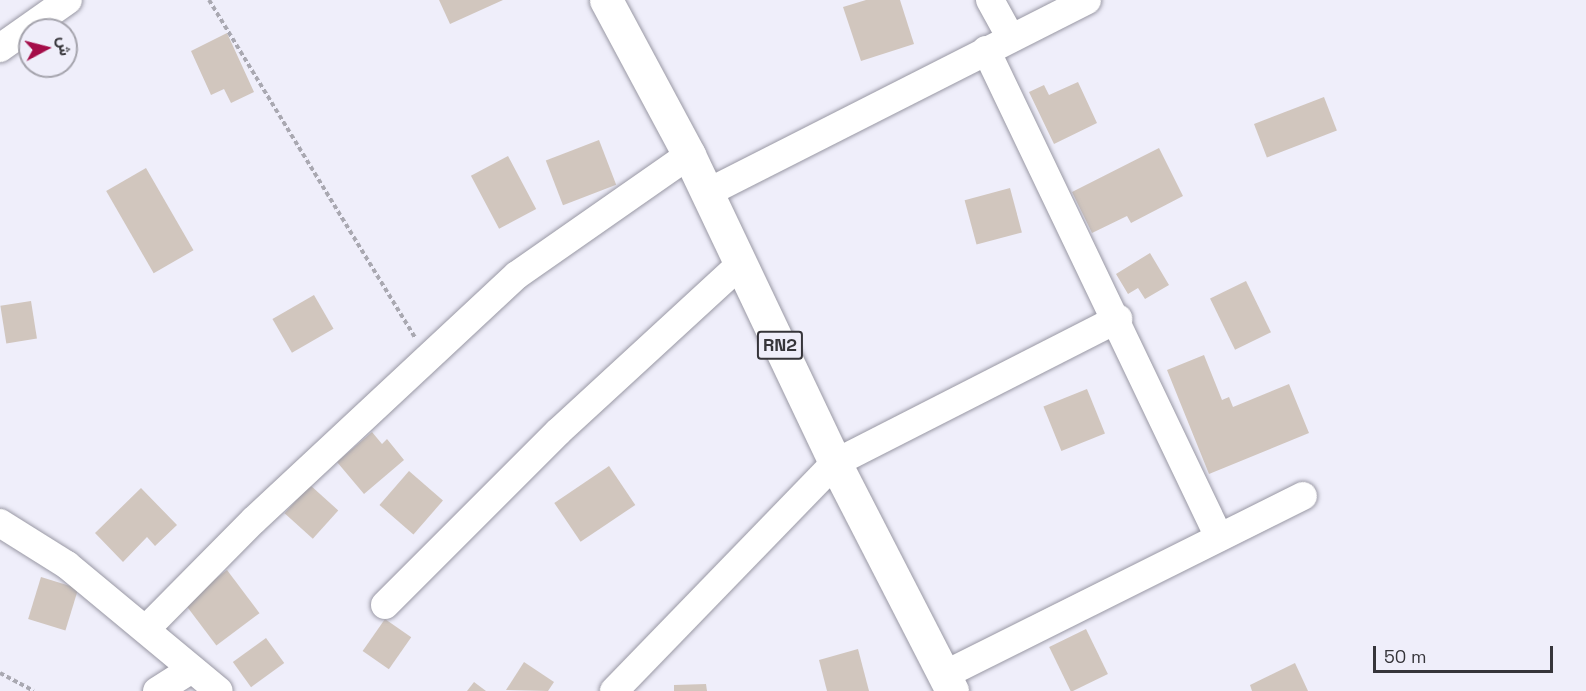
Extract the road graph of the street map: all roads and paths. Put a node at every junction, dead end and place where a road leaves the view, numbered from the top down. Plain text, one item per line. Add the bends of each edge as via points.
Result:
1 (68, 0) edge
2 (209, 0) edge
3 (606, 0) edge
4 (990, 0) edge
5 (1087, 0) edge
6 (1011, 38) junction
7 (0, 48) edge
8 (986, 50) junction
9 (689, 155) junction
10 (707, 193) junction
11 (741, 264) junction
12 (1118, 320) junction
13 (428, 357) junction
14 (835, 463) junction
15 (1303, 496) dead end
16 (0, 523) edge
17 (1218, 535) junction
18 (385, 605) dead end
19 (146, 629) junction
20 (192, 669) junction
21 (0, 673) edge
22 (948, 683) edge
23 (34, 691) edge
24 (157, 691) edge
25 (219, 691) edge
26 (614, 691) edge

1 - 7 street
2 - 13 path
3 - 9 main road, RN2
4 - 6 street
5 - 6 street
6 - 8 street
8 - 10 street
8 - 12 street
9 - 10 main road, RN2
9 - 13 street via 517,276
10 - 11 main road, RN2
11 - 14 main road, RN2
11 - 18 street via 558,432
12 - 14 street
12 - 17 street
13 - 19 street via 254,520
14 - 22 main road, RN2
14 - 26 street
15 - 17 street
16 - 19 street via 67,565 110,604
17 - 22 street
19 - 20 street
20 - 24 street
20 - 25 street
21 - 23 path

